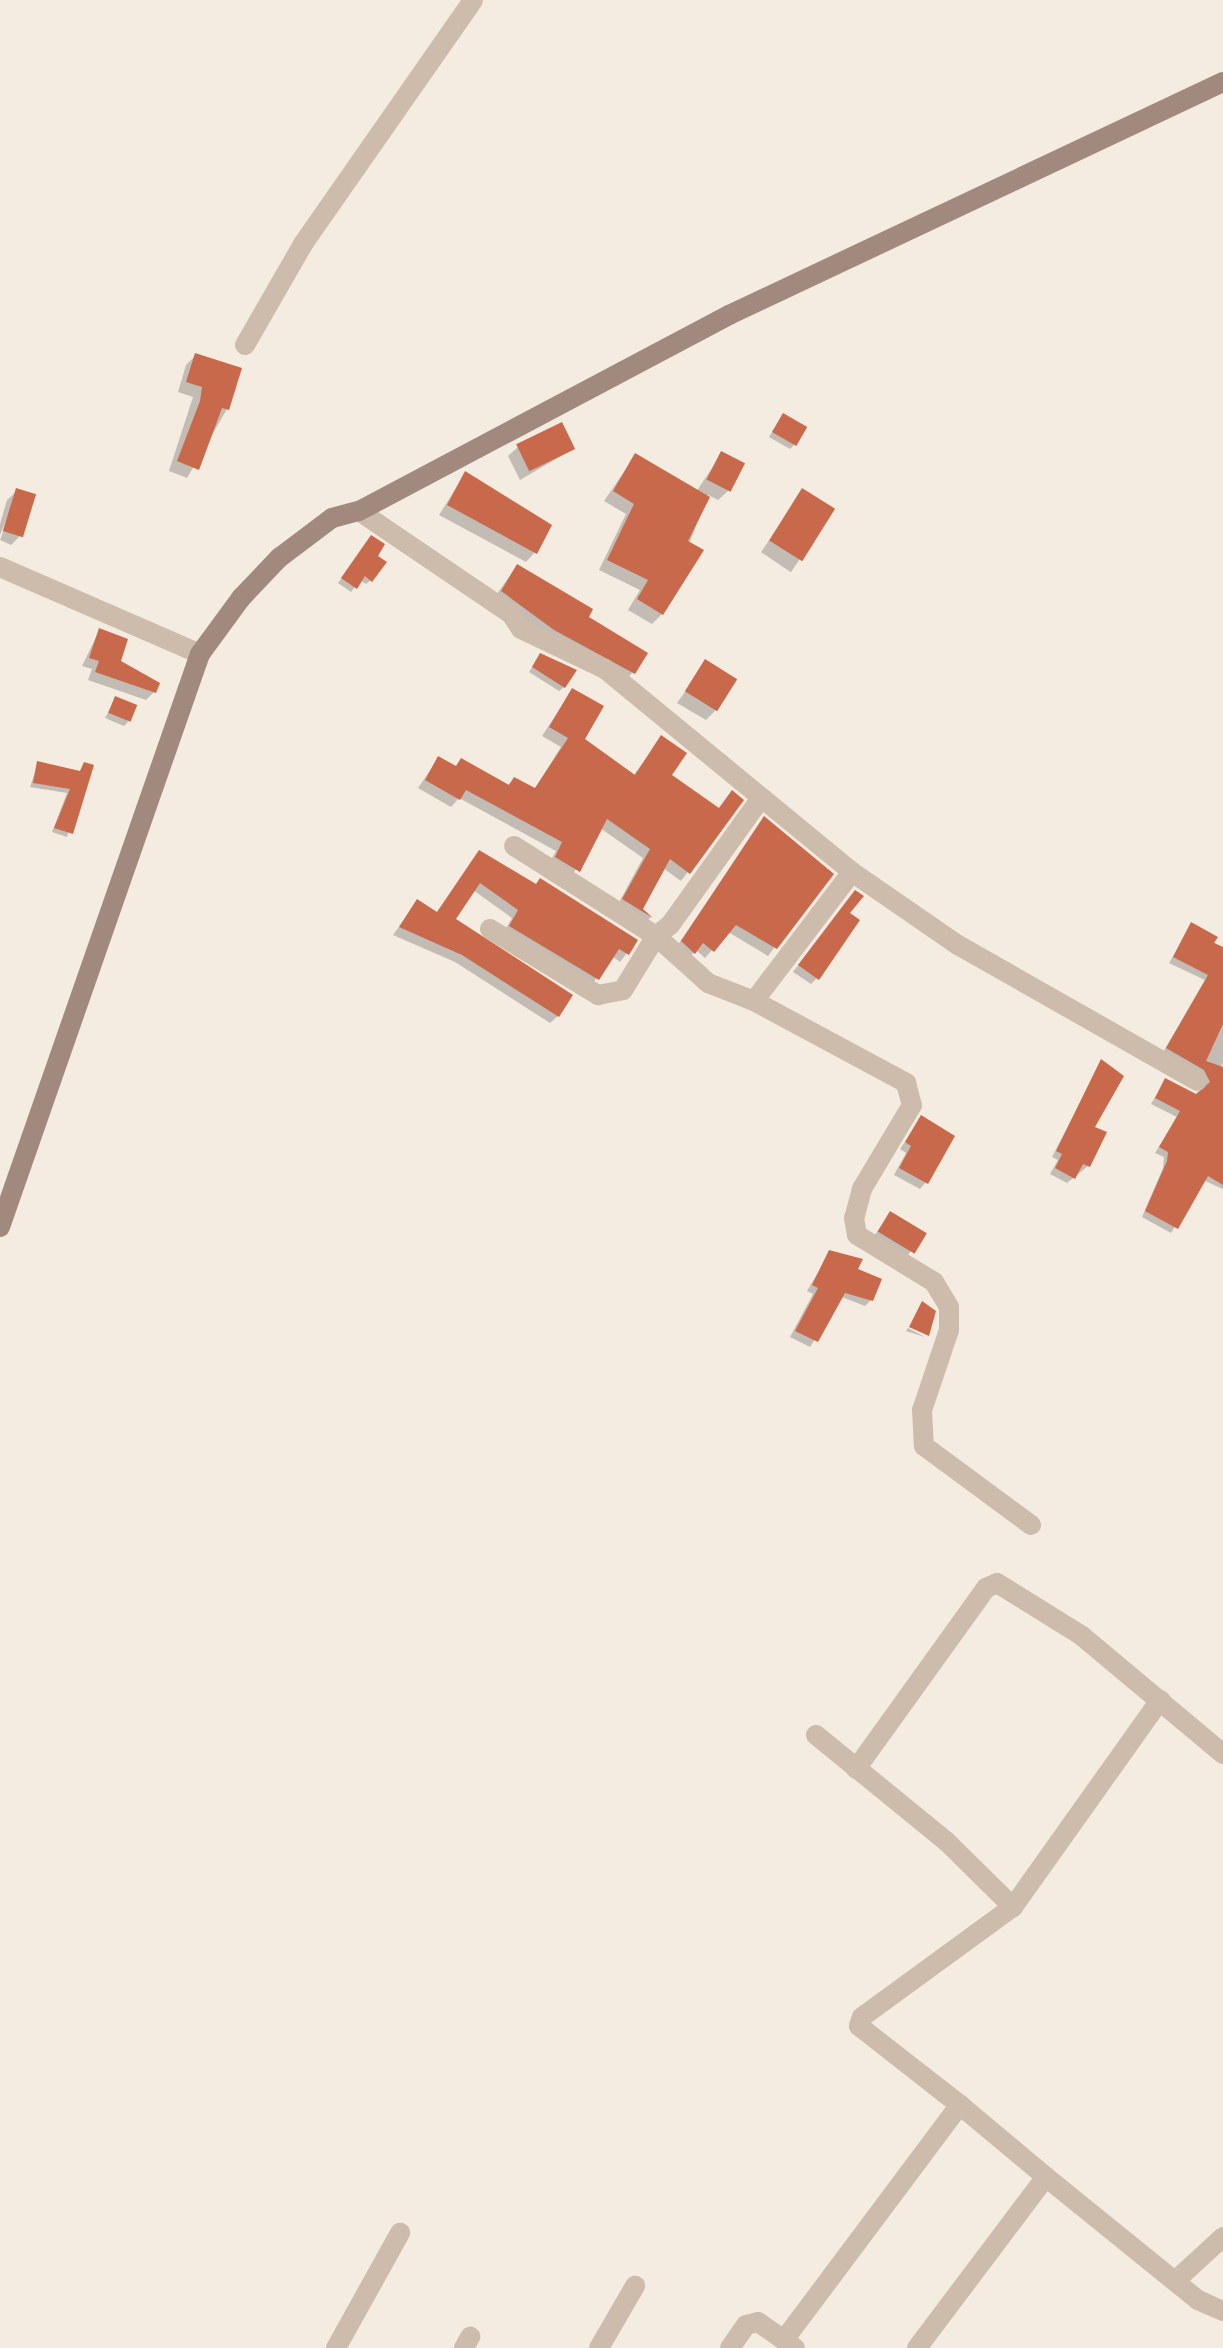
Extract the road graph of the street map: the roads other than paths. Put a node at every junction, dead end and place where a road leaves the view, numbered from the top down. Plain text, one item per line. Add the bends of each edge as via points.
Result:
1 (473, 0) edge
2 (1223, 82) edge
3 (245, 345) dead end
4 (359, 511) junction
5 (0, 567) edge
6 (200, 654) junction
7 (761, 798) junction
8 (514, 846) dead end
9 (852, 872) junction
10 (490, 929) dead end
11 (656, 936) junction
12 (754, 1001) junction
13 (1197, 1081) dead end
14 (0, 1227) edge
15 (1031, 1525) dead end
16 (1160, 1700) junction
17 (816, 1735) dead end
18 (1223, 1754) edge
19 (856, 1769) junction
20 (1013, 1907) junction
21 (960, 2105) junction
22 (1046, 2177) junction
23 (400, 2233) dead end
24 (1223, 2237) edge
25 (1175, 2281) junction
26 (635, 2286) dead end
27 (1223, 2311) edge
28 (790, 2344) edge
29 (336, 2348) edge
30 (599, 2348) edge
31 (730, 2348) edge
32 (917, 2348) edge

1 - 3 street via 303,244
2 - 4 street via 729,315
4 - 6 street via 332,518 279,558
4 - 7 street via 511,614 521,629 605,669
5 - 6 street
6 - 14 street
7 - 9 street
7 - 11 street via 670,925
8 - 11 street
9 - 12 street
9 - 13 street via 958,945
10 - 11 street via 598,995 623,990
11 - 12 street via 708,983
12 - 15 street via 906,1083 913,1096 862,1189 854,1218 857,1235 934,1282 949,1307 949,1330 922,1410 924,1446
16 - 18 street
16 - 19 street via 1082,1636 1003,1584 991,1584
16 - 20 street
17 - 19 street
19 - 20 street via 946,1841
20 - 21 street via 871,2009 859,2026
21 - 22 street
21 - 28 street
22 - 25 street
22 - 32 street
23 - 29 street
24 - 25 street
25 - 27 street
26 - 30 street
28 - 31 street via 758,2322 746,2325

